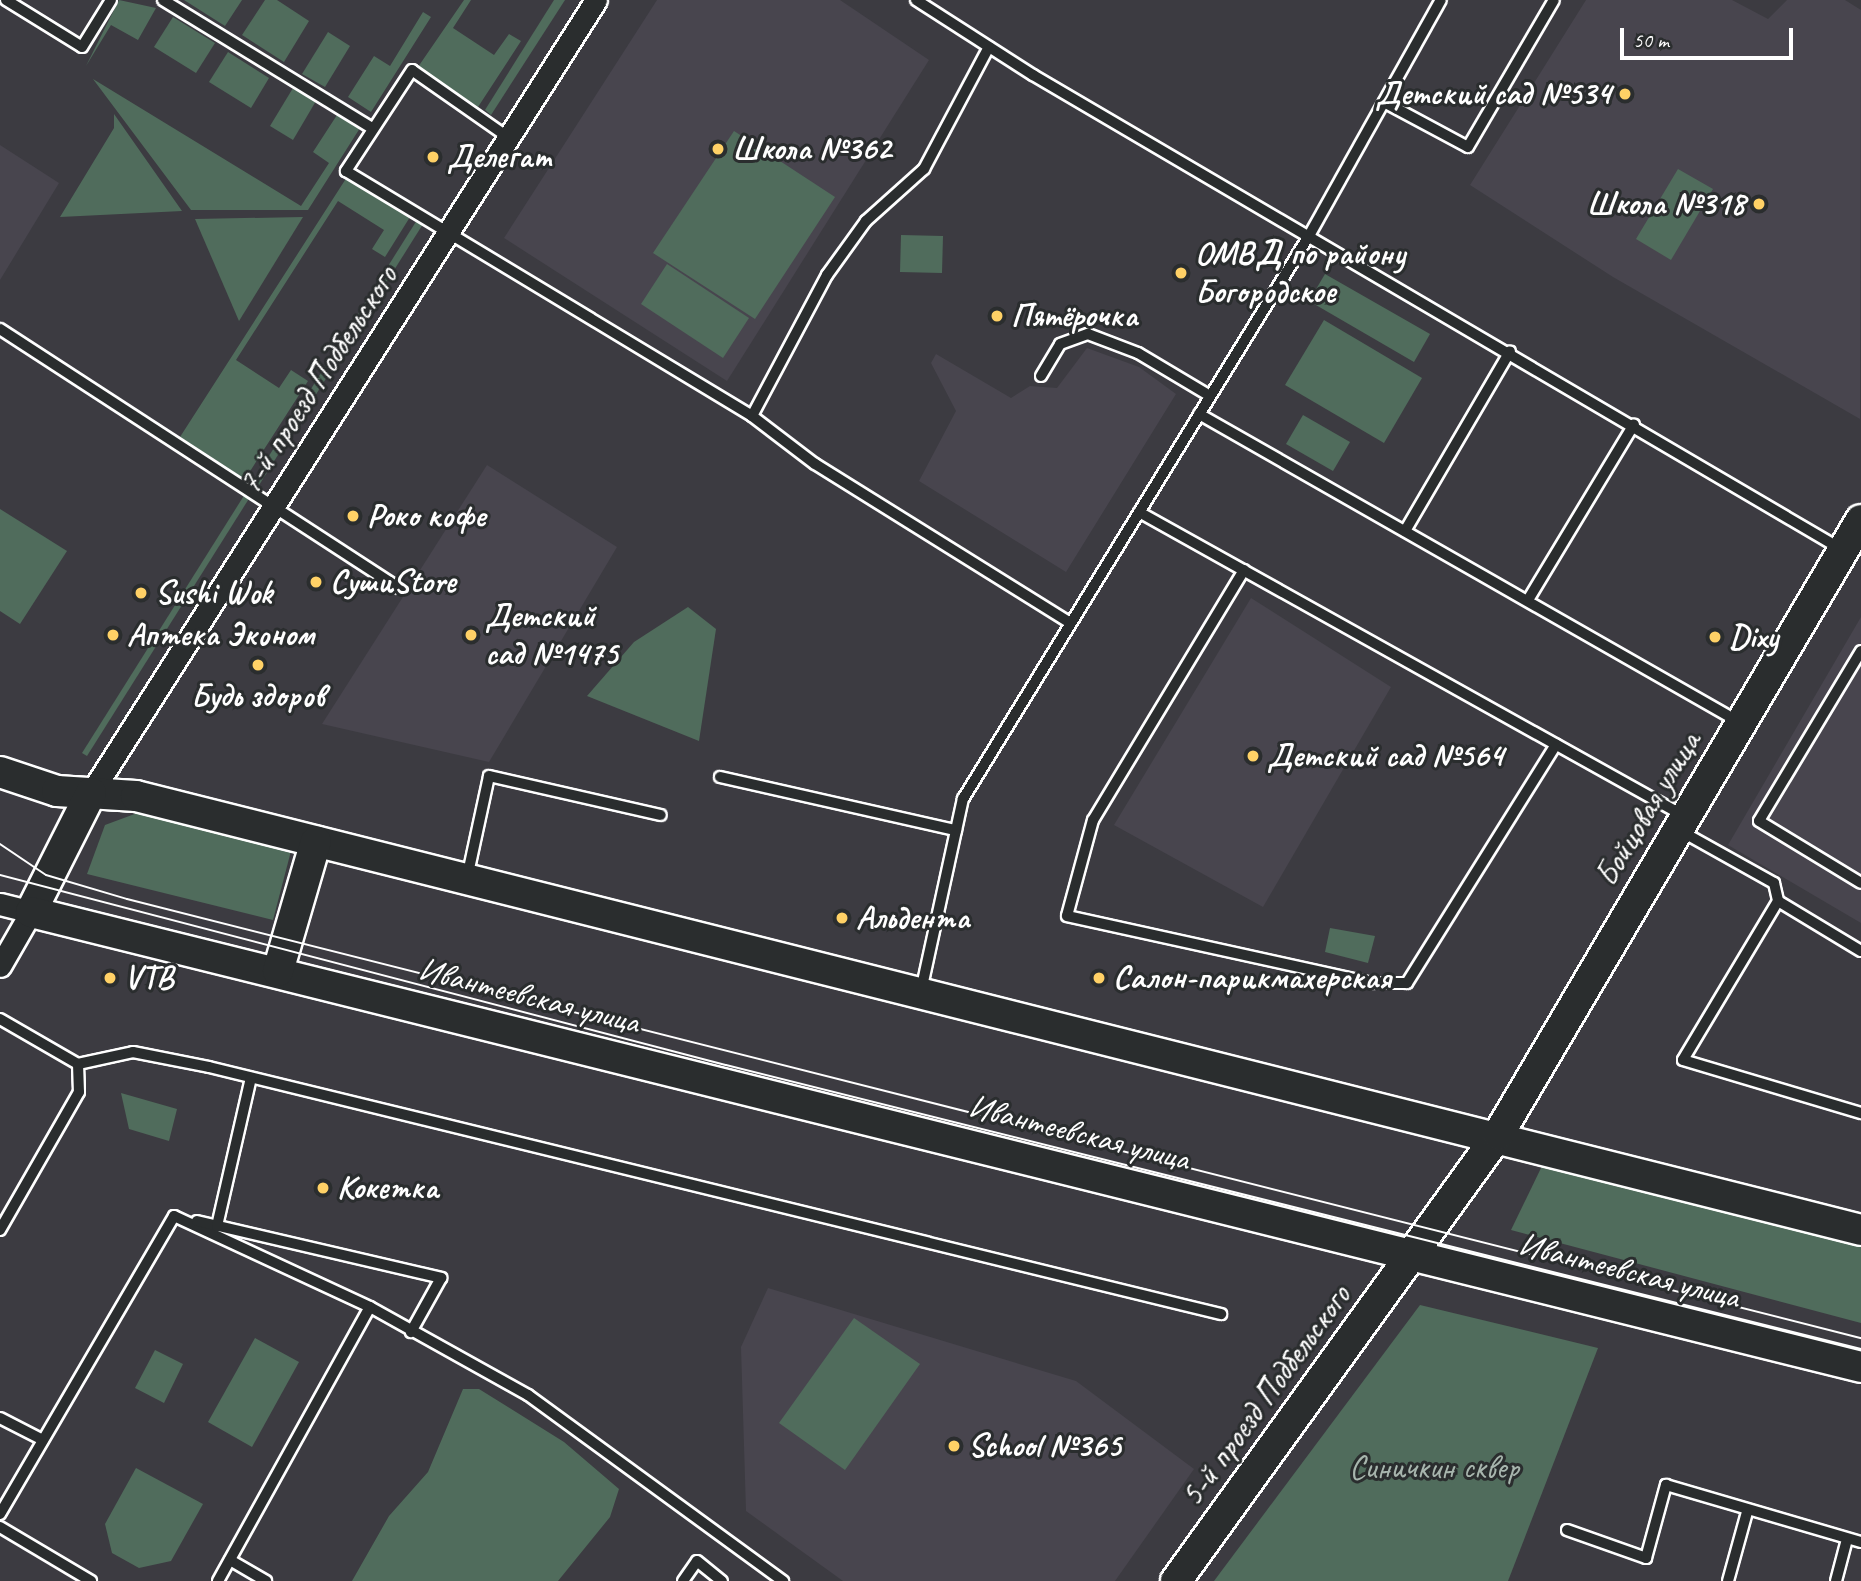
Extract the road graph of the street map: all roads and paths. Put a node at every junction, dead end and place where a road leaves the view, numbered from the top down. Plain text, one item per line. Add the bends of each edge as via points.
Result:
1 (6, 0) edge
2 (111, 0) edge
3 (163, 0) edge
4 (596, 0) edge
5 (916, 0) edge
6 (1441, 0) edge
7 (1553, 0) edge
8 (989, 47) junction
9 (1384, 102) junction
10 (372, 128) junction
11 (510, 138) junction
12 (1310, 233) junction
13 (447, 237) junction
14 (0, 329) edge
15 (1510, 351) junction
16 (1041, 376) dead end
17 (1210, 396) junction
18 (1199, 414) junction
19 (752, 416) junction
20 (1634, 424) junction
21 (275, 506) junction
22 (1139, 512) junction
23 (1861, 520) edge
24 (1405, 531) junction
25 (1844, 551) junction
26 (1244, 570) junction
27 (399, 588) dead end
28 (1528, 600) junction
29 (1070, 623) junction
30 (1861, 651) edge
31 (1742, 723) junction
32 (1556, 745) junction
33 (0, 772) edge
34 (720, 777) dead end
35 (91, 793) junction
36 (661, 815) dead end
37 (1681, 823) junction
38 (956, 830) junction
39 (316, 841) junction
40 (467, 878) junction
41 (1861, 883) edge
42 (1778, 901) junction
43 (0, 904) edge
44 (31, 912) junction
45 (1861, 951) edge
46 (0, 966) edge
47 (278, 971) junction
48 (921, 992) junction
49 (0, 1019) edge
50 (78, 1064) junction
51 (251, 1078) junction
52 (1861, 1113) edge
53 (1497, 1135) junction
54 (174, 1216) junction
55 (217, 1226) junction
56 (0, 1230) edge
57 (1861, 1230) edge
58 (1417, 1255) junction
59 (370, 1307) junction
60 (1221, 1314) dead end
61 (411, 1332) junction
62 (1861, 1367) edge
63 (0, 1418) edge
64 (43, 1440) junction
65 (1747, 1512) junction
66 (0, 1514) edge
67 (0, 1527) edge
68 (1567, 1530) dead end
69 (1847, 1539) junction
70 (1861, 1542) edge
71 (230, 1560) junction
72 (91, 1581) edge
73 (218, 1581) edge
74 (266, 1581) edge
75 (683, 1581) edge
76 (722, 1581) edge
77 (783, 1581) edge
78 (1176, 1581) edge
79 (1728, 1581) edge
80 (1836, 1581) edge

1 - 2 lane via 82,47
3 - 10 lane
4 - 11 street, 7-й проезд Подбельского
5 - 8 lane
6 - 9 lane
7 - 9 lane via 1468,148
8 - 12 lane
8 - 19 lane via 924,169 866,221 827,275
9 - 12 lane
10 - 11 lane via 412,70
10 - 13 lane via 346,171
11 - 13 street, 7-й проезд Подбельского
12 - 15 lane
12 - 17 lane
13 - 19 lane
13 - 21 street, 7-й проезд Подбельского
14 - 21 lane
15 - 20 lane
15 - 24 lane
16 - 17 lane via 1060,344 1088,334 1138,353
17 - 18 lane
18 - 22 lane
18 - 24 lane
19 - 29 lane via 815,464
20 - 25 lane
20 - 28 lane
21 - 27 lane
21 - 35 street, 7-й проезд Подбельского
22 - 26 lane
22 - 29 lane
23 - 25 street, Бойцовая улица
24 - 28 lane
25 - 31 street, Бойцовая улица
26 - 32 lane
26 - 32 lane via 1093,820 1067,916 1373,983 1407,983
28 - 31 lane
29 - 38 lane via 963,799
30 - 41 lane via 1759,821
31 - 37 street, Бойцовая улица
32 - 37 lane
33 - 35 street via 57,791
34 - 38 lane
35 - 39 street via 136,796
35 - 44 street
36 - 40 lane via 489,776
37 - 42 lane via 1774,883
37 - 53 street, Бойцовая улица
38 - 48 lane
39 - 40 street
39 - 47 street
40 - 48 street
42 - 45 lane
42 - 52 lane via 1683,1060
43 - 44 street, Ивантеевская улица
44 - 46 street
44 - 47 street, Ивантеевская улица
47 - 58 street, Ивантеевская улица
48 - 53 street
49 - 50 lane
50 - 51 lane via 133,1052
50 - 56 lane via 79,1092
51 - 55 lane
51 - 60 lane
53 - 57 street
53 - 58 street, Бойцовая улица
54 - 55 lane
54 - 59 lane
54 - 64 lane
55 - 61 lane via 441,1278
58 - 62 street, Ивантеевская улица
58 - 78 street, 5-й проезд Подбельского
59 - 61 lane
59 - 71 lane
61 - 77 lane via 528,1395
63 - 64 lane
64 - 66 lane
65 - 68 lane via 1666,1485 1646,1558
65 - 69 lane
65 - 79 lane
67 - 72 lane
69 - 70 lane
69 - 80 lane
71 - 73 lane
71 - 74 lane
75 - 76 lane via 697,1561

